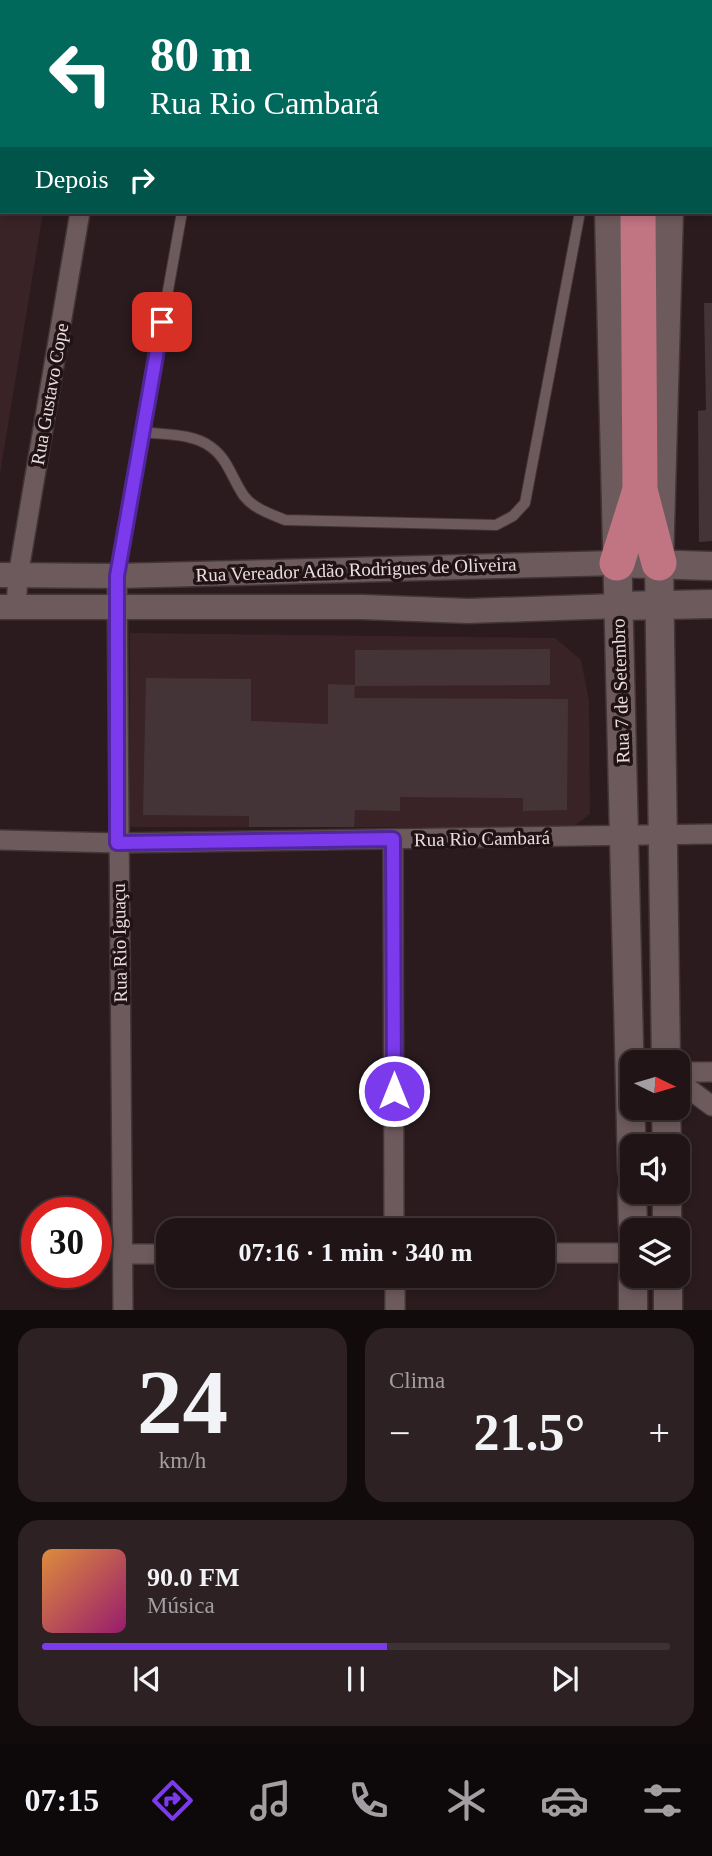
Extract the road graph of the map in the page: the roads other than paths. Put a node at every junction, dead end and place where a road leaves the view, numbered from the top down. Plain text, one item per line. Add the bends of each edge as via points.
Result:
1 (80, 214) edge
2 (182, 214) edge
3 (580, 214) edge
4 (610, 214) edge
5 (638, 214) edge
6 (668, 214) edge
7 (143, 432) junction
8 (640, 484) junction
9 (617, 563) junction
10 (659, 563) junction
11 (712, 566) edge
12 (361, 569) junction
13 (9, 575) edge
14 (117, 576) junction
15 (660, 604) junction
16 (712, 604) edge
17 (618, 606) junction
18 (362, 607) junction
19 (8, 608) edge
20 (117, 609) junction
21 (664, 834) junction
22 (712, 834) edge
23 (625, 835) junction
24 (393, 839) junction
25 (0, 840) edge
26 (117, 843) junction
27 (666, 1050) edge
28 (690, 1072) edge
29 (712, 1072) edge
30 (690, 1090) edge
31 (712, 1106) edge
32 (631, 1134) edge
33 (394, 1218) edge
34 (555, 1253) edge
35 (620, 1253) edge
36 (122, 1254) junction
37 (156, 1254) edge
38 (395, 1288) edge
39 (634, 1288) edge
40 (668, 1288) edge
41 (123, 1310) edge
42 (395, 1310) edge
43 (634, 1310) edge
44 (668, 1310) edge

1 - 13 street, Rua Gustavo Cope
2 - 7 lane
3 - 7 lane via 525,503 505,521 496,525 285,520 245,498 223,458 210,446 196,439
4 - 9 main road, Rua 7 de Setembro
5 - 8 highway
6 - 10 main road, Rua 7 de Setembro
7 - 14 lane
8 - 9 highway
8 - 10 highway
9 - 10 main road, Rua Vereador Adão Rodrigues de Oliveira
9 - 12 street, Rua Vereador Adão Rodrigues de Oliveira
9 - 17 main road, Rua 7 de Setembro
10 - 11 main road, Rua Vereador Adão Rodrigues de Oliveira
10 - 15 main road, Rua 7 de Setembro
12 - 14 street, Rua Vereador Adão Rodrigues de Oliveira
12 - 18 street
13 - 14 street, Rua Vereador Adão Rodrigues de Oliveira
13 - 19 street, Rua Gustavo Cope
14 - 20 street, Rua Rio Iguaçu
15 - 16 main road
15 - 17 main road
15 - 21 main road, Rua 7 de Setembro
17 - 18 street, Rua Vereador Adão Rodrigues de Oliveira via 468,611
17 - 23 main road, Rua 7 de Setembro
18 - 20 street, Rua Vereador Adão Rodrigues de Oliveira
19 - 20 street, Rua Vereador Adão Rodrigues de Oliveira
20 - 26 street, Rua Rio Iguaçu
21 - 22 street, Rua Rio Cambará
21 - 23 street, Rua Rio Cambará
21 - 27 main road, Rua 7 de Setembro
23 - 24 street, Rua Rio Cambará
23 - 32 main road, Rua 7 de Setembro
24 - 26 street, Rua Rio Cambará
24 - 33 street
25 - 26 street, Rua Rio Cambará
26 - 36 street, Rua Rio Iguaçu
28 - 29 street
30 - 31 street
34 - 35 street
36 - 37 street
36 - 41 street, Rua Rio Iguaçu
38 - 42 street
39 - 43 main road
40 - 44 main road

